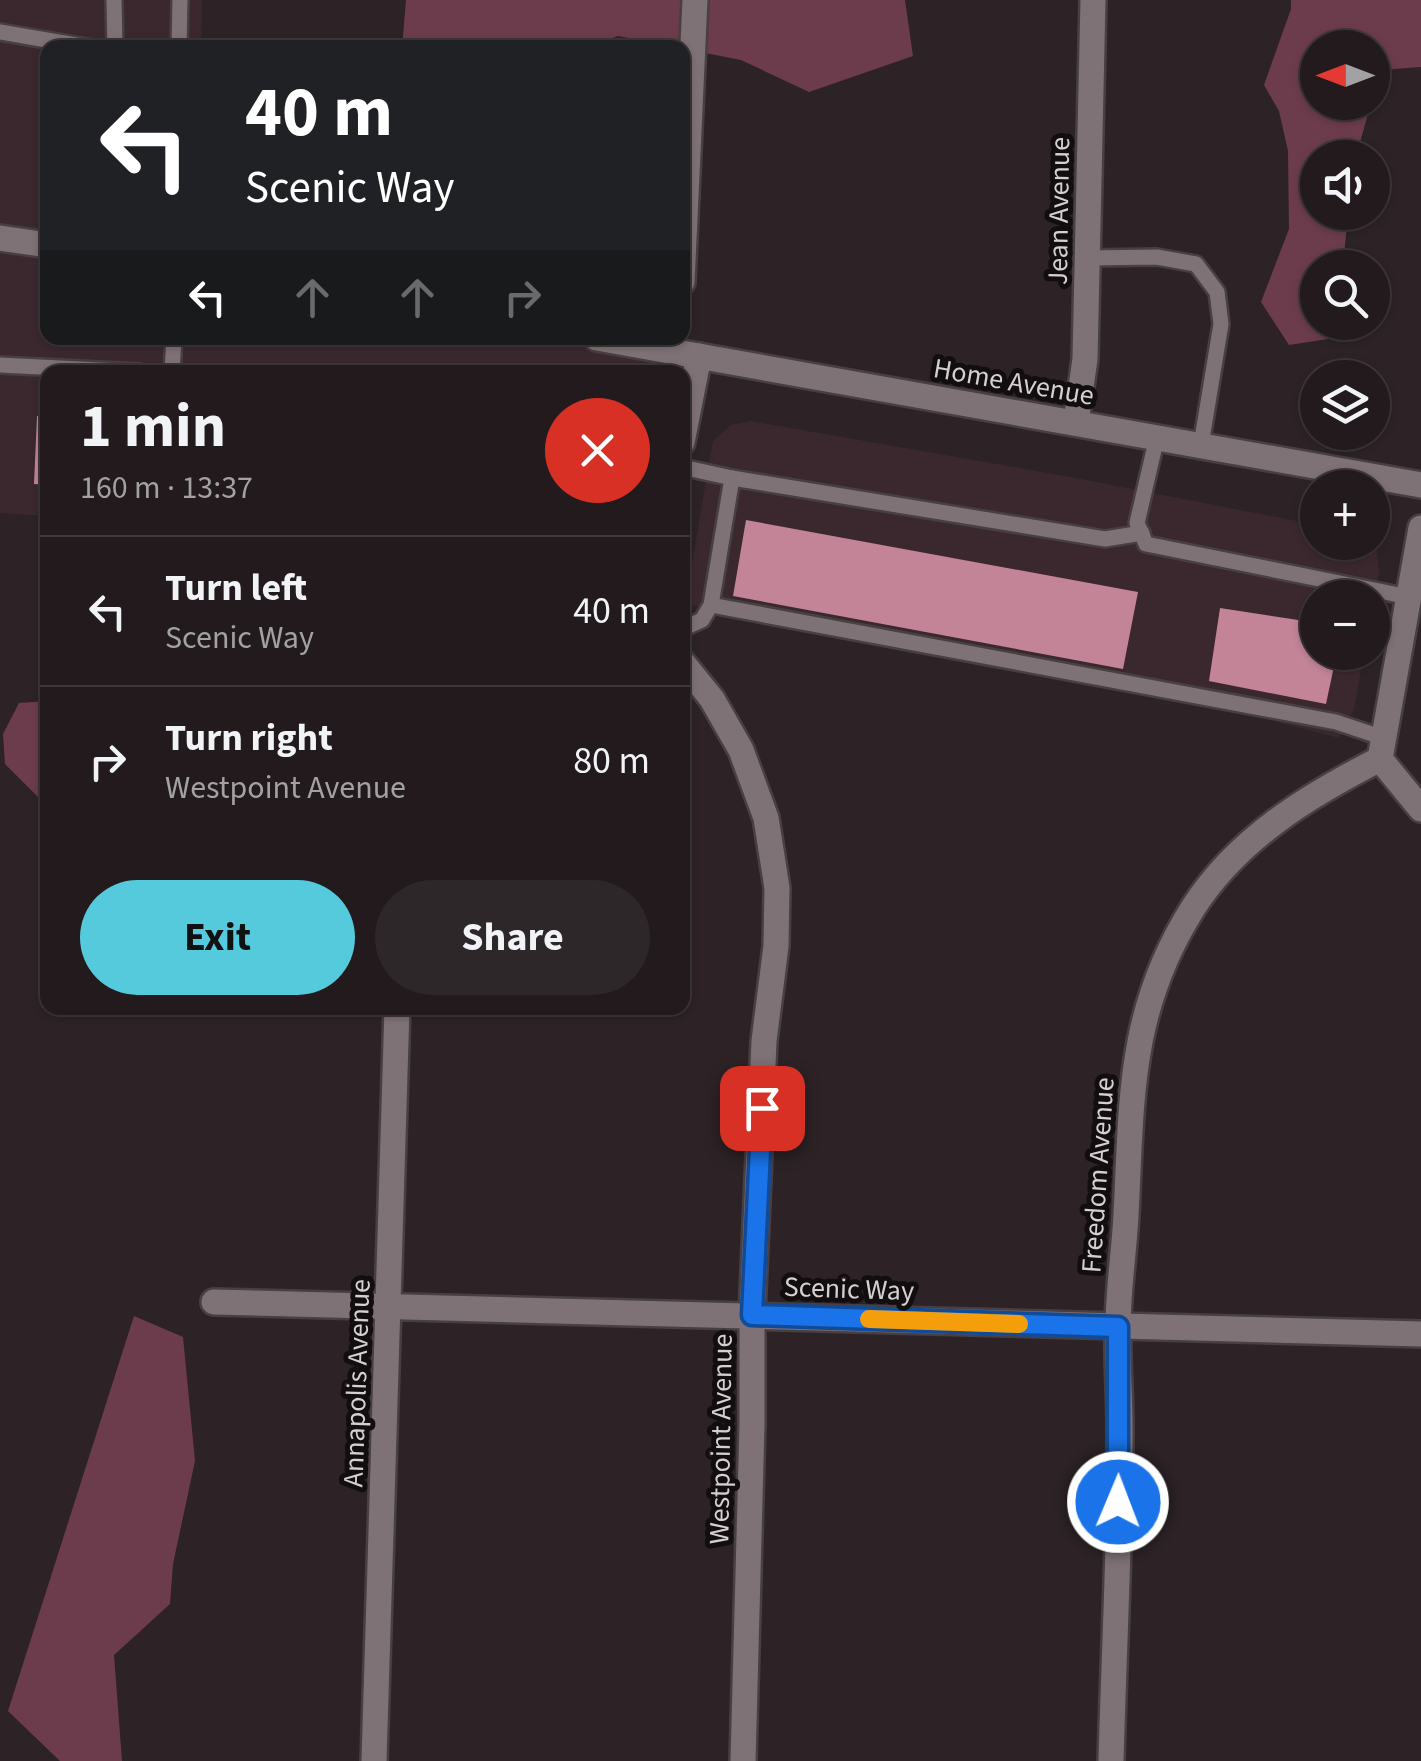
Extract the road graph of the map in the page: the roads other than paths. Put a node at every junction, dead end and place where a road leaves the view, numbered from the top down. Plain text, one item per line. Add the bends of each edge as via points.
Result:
1 (114, 0) edge
2 (180, 0) edge
3 (695, 0) edge
4 (1093, 0) edge
5 (0, 32) edge
6 (46, 40) edge
7 (115, 40) edge
8 (179, 40) edge
9 (690, 108) edge
10 (0, 238) edge
11 (40, 245) edge
12 (1087, 258) junction
13 (672, 345) edge
14 (699, 356) junction
15 (0, 365) edge
16 (40, 367) edge
17 (690, 402) edge
18 (1076, 422) junction
19 (1156, 437) junction
20 (1201, 445) junction
21 (690, 470) edge
22 (732, 478) junction
23 (1421, 484) edge
24 (1421, 528) edge
25 (1142, 533) junction
26 (1409, 597) junction
27 (711, 605) junction
28 (690, 626) edge
29 (690, 672) edge
30 (1382, 748) junction
31 (1421, 809) edge
32 (397, 1015) edge
33 (214, 1302) dead end
34 (387, 1306) junction
35 (752, 1315) junction
36 (1118, 1327) junction
37 (1421, 1334) edge
38 (374, 1761) edge
39 (743, 1761) edge
40 (1111, 1761) edge

1 - 7 lane
2 - 8 lane
3 - 9 street
4 - 12 street, Jean Avenue
5 - 6 lane
10 - 11 street
12 - 18 street, Jean Avenue
12 - 20 lane via 1196,264 1216,292 1221,324
13 - 14 street, Home Avenue
14 - 17 street
14 - 18 street, Home Avenue
15 - 16 lane
18 - 19 street, Home Avenue
19 - 20 street, Home Avenue
19 - 25 lane via 1137,524
20 - 23 street, Home Avenue
21 - 22 lane
22 - 25 lane via 1105,539
22 - 27 lane
24 - 26 street
25 - 26 lane via 1146,544
26 - 30 street
27 - 28 lane
27 - 30 lane via 1336,722
29 - 35 street, Westpoint Avenue via 741,750 774,852 776,946 764,1041
30 - 31 street
30 - 36 street, Freedom Avenue via 1256,836 1210,884 1163,963 1135,1057
32 - 34 street, Annapolis Avenue
33 - 34 street, Scenic Way
34 - 35 street, Scenic Way
34 - 38 street, Annapolis Avenue
35 - 36 street, Scenic Way
35 - 39 street, Westpoint Avenue
36 - 37 street, Scenic Way
36 - 40 street, Freedom Avenue

